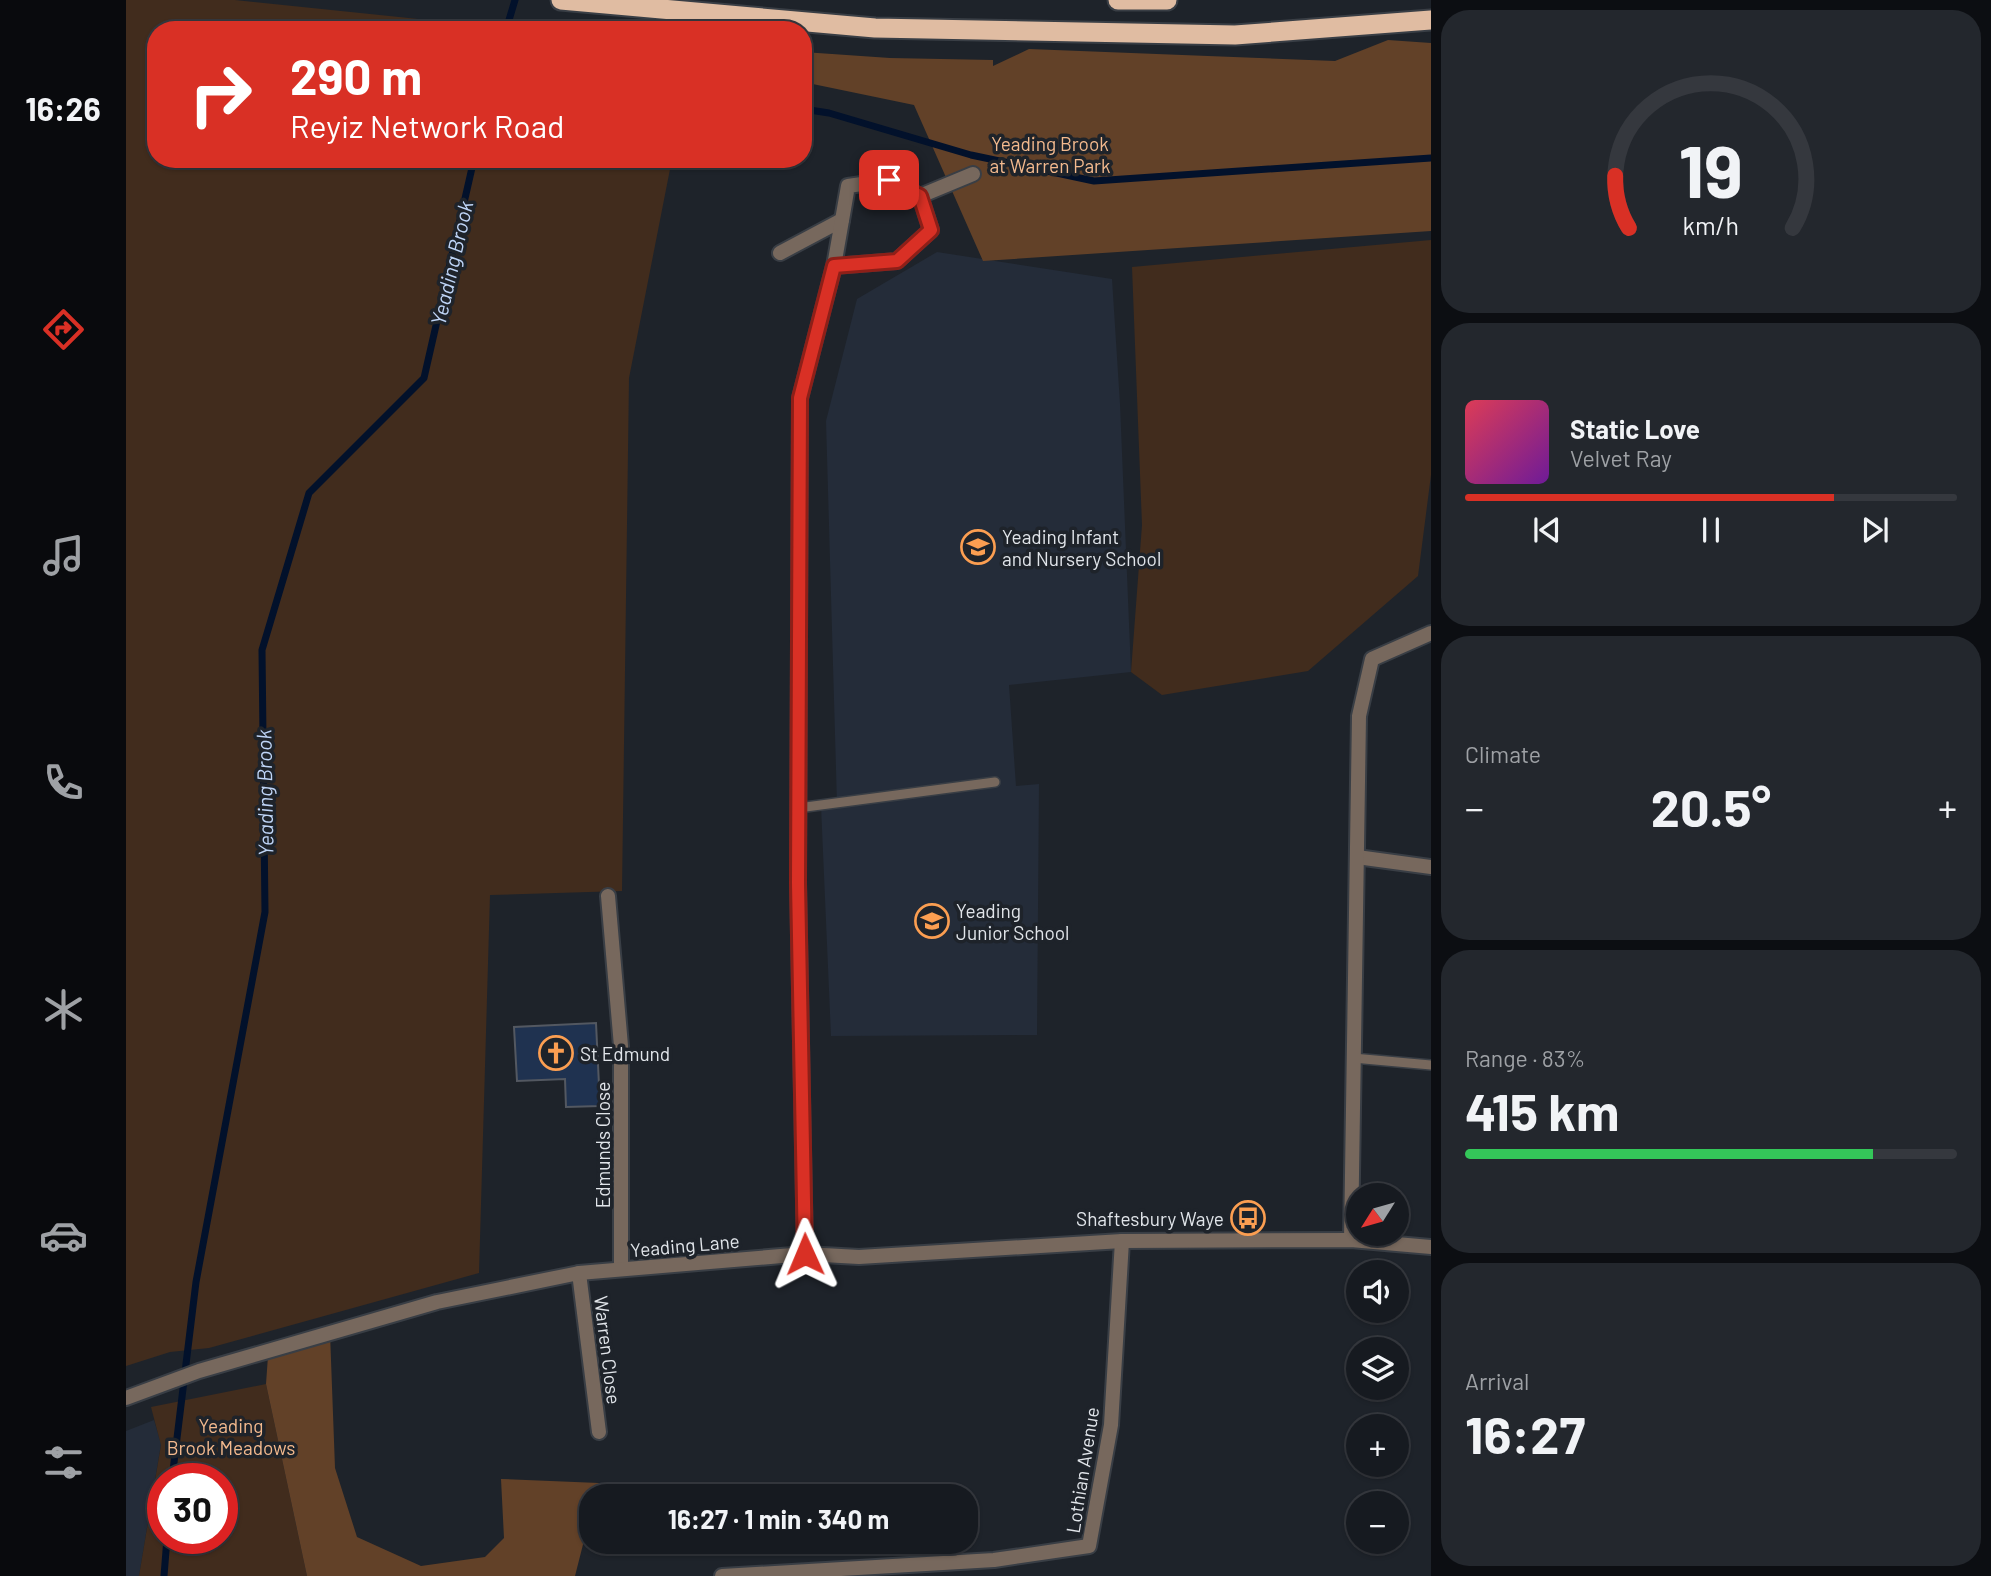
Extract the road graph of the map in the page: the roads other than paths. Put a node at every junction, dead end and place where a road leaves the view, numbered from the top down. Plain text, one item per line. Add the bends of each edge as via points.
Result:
1 (563, 0) edge
2 (1118, 0) edge
3 (1167, 0) edge
4 (1431, 20) edge
5 (799, 21) edge
6 (812, 22) edge
7 (974, 174) dead end
8 (920, 196) junction
9 (842, 220) junction
10 (780, 253) dead end
11 (834, 266) junction
12 (1431, 633) edge
13 (995, 782) dead end
14 (798, 808) junction
15 (1357, 857) junction
16 (1431, 867) edge
17 (608, 896) dead end
18 (1353, 1058) junction
19 (1431, 1065) edge
20 (1352, 1183) edge
21 (1346, 1240) edge
22 (1122, 1241) junction
23 (1409, 1245) edge
24 (1431, 1247) edge
25 (805, 1254) junction
26 (621, 1269) junction
27 (579, 1273) junction
28 (126, 1398) edge
29 (600, 1432) dead end
30 (994, 1560) junction
31 (722, 1576) edge
32 (993, 1576) edge

1 - 5 highway
2 - 3 highway
4 - 6 highway via 1235,35 889,29
7 - 8 street
8 - 9 street via 889,180 848,186
8 - 11 street via 931,230 897,261
9 - 10 street
9 - 11 street
11 - 14 street via 800,398
12 - 15 street via 1372,659 1359,716
13 - 14 lane
14 - 25 street
15 - 16 street
15 - 18 street
17 - 26 street, Edmunds Close via 621,1046
18 - 19 lane
18 - 20 street
21 - 22 street, Yeading Lane
22 - 25 street, Yeading Lane via 859,1257
22 - 30 street, Lothian Avenue via 1111,1425 1089,1546
23 - 24 street, Yeading Lane
25 - 26 street, Yeading Lane
26 - 27 street, Yeading Lane
27 - 28 street, Yeading Lane via 437,1302 199,1371
27 - 29 street, Warren Close
30 - 31 street, Lothian Avenue
30 - 32 street

